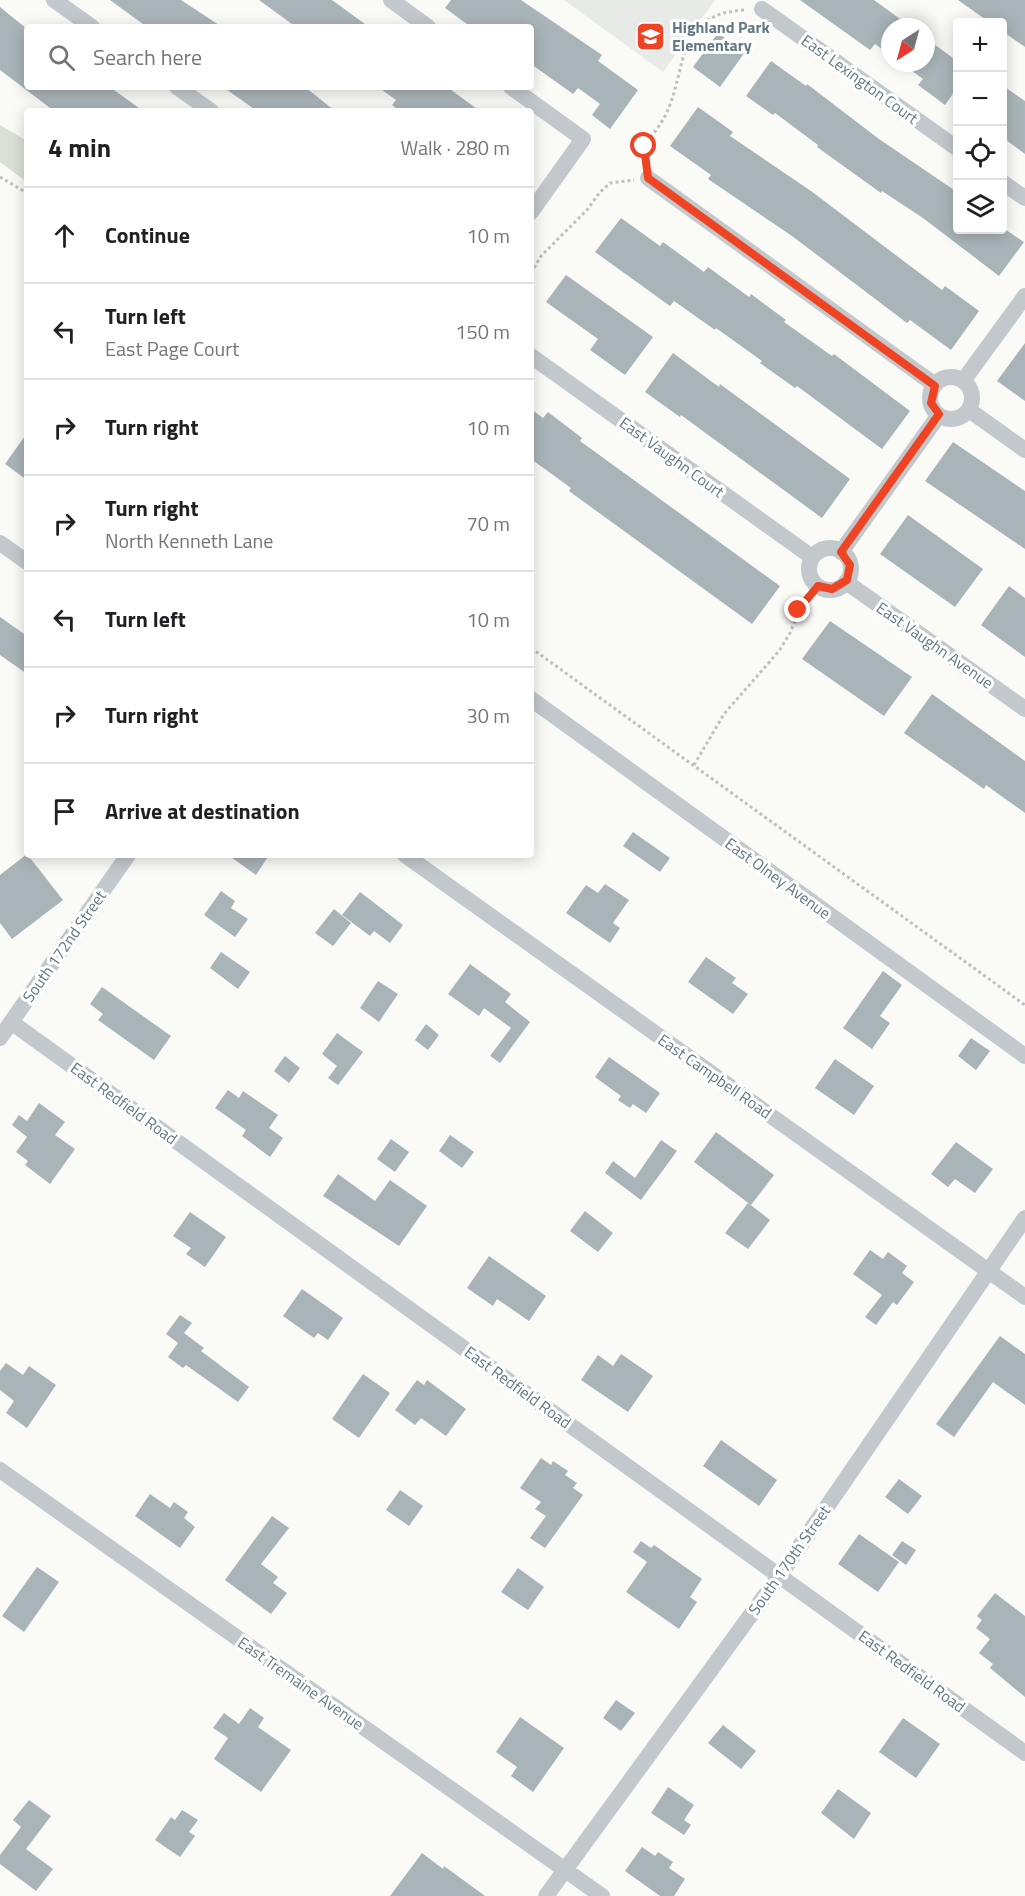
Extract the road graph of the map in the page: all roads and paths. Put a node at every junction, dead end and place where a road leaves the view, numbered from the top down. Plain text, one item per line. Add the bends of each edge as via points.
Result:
1 (54, 0) edge
2 (391, 0) edge
3 (762, 9) joint
4 (88, 24) edge
5 (424, 24) edge
6 (181, 90) edge
7 (515, 90) edge
8 (207, 108) edge
9 (953, 146) edge
10 (0, 177) edge
11 (648, 178) junction
12 (1007, 185) edge
13 (24, 191) edge
14 (1025, 198) edge
15 (534, 208) edge
16 (534, 268) edge
17 (1025, 296) edge
18 (534, 358) edge
19 (963, 381) junction
20 (935, 386) junction
21 (969, 410) junction
22 (939, 414) junction
23 (1025, 450) edge
24 (0, 543) edge
25 (841, 552) junction
26 (812, 557) junction
27 (24, 560) edge
28 (846, 582) junction
29 (818, 586) junction
30 (534, 650) edge
31 (534, 701) edge
32 (1025, 709) edge
33 (694, 765) junction
34 (126, 858) edge
35 (409, 858) edge
36 (1025, 1005) edge
37 (11, 1022) junction
38 (0, 1038) edge
39 (1025, 1056) edge
40 (1025, 1218) edge
41 (988, 1270) junction
42 (1025, 1297) edge
43 (0, 1470) edge
44 (780, 1575) junction
45 (1025, 1753) edge
46 (564, 1869) junction
47 (546, 1896) edge
48 (602, 1896) edge

1 - 4 street
2 - 5 street
3 - 9 street, East Lexington Court
3 - 11 path via 723,11 695,32 686,46 666,115 644,146
6 - 8 street
7 - 15 street via 583,139
10 - 13 path
11 - 16 path via 610,183
11 - 20 street
12 - 14 street
17 - 19 street
18 - 26 street, East Vaughn Court
19 - 20 street via 948,378
19 - 21 street via 972,394
20 - 22 street via 931,403
21 - 22 street via 955,419
21 - 23 street
22 - 25 street
24 - 27 street
25 - 26 street via 826,548
25 - 28 street via 850,565
26 - 29 street via 809,573
28 - 29 street via 832,589
28 - 32 street, East Vaughn Avenue
29 - 33 path via 803,602 779,651 724,714
30 - 33 path
31 - 39 street, East Olney Avenue
33 - 36 path
34 - 37 street, South 172nd Street
35 - 41 street, East Campbell Road
37 - 38 street, South 172nd Street
37 - 44 street, East Redfield Road
40 - 41 street, South 170th Street
41 - 42 street, East Campbell Road
41 - 44 street, South 170th Street
43 - 46 street, East Tremaine Avenue
44 - 45 street, East Redfield Road
44 - 46 street, South 170th Street
46 - 47 street, South 170th Street
46 - 48 street, East Tremaine Avenue

